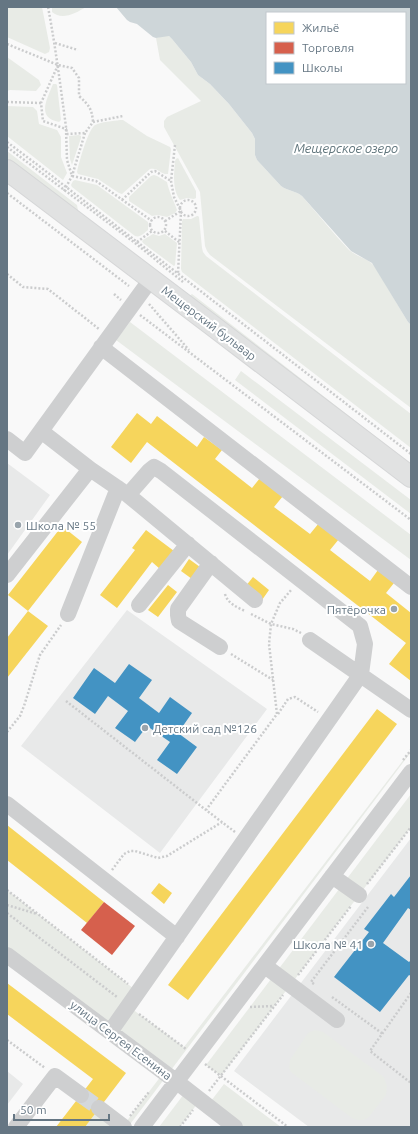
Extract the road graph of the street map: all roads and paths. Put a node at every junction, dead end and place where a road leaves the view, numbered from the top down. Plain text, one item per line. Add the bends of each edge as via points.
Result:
1 (48, 7) edge
2 (55, 43) junction
3 (7, 44) edge
4 (78, 50) dead end
5 (58, 65) junction
6 (7, 102) edge
7 (41, 103) junction
8 (123, 116) dead end
9 (94, 122) junction
10 (66, 129) junction
11 (85, 132) junction
12 (7, 142) edge
13 (175, 145) dead end
14 (7, 170) edge
15 (72, 176) junction
16 (171, 181) junction
17 (66, 187) junction
18 (64, 191) dead end
19 (7, 193) edge
20 (122, 200) junction
21 (181, 211) junction
22 (152, 221) junction
23 (165, 221) junction
24 (152, 231) junction
25 (165, 231) junction
26 (136, 242) junction
27 (179, 242) junction
28 (7, 274) edge
29 (177, 275) junction
30 (145, 286) junction
31 (130, 307) junction
32 (105, 342) junction
33 (194, 355) junction
34 (41, 431) junction
35 (7, 439) edge
36 (411, 454) edge
37 (90, 469) junction
38 (411, 477) edge
39 (123, 492) junction
40 (411, 520) edge
41 (188, 544) junction
42 (211, 563) junction
43 (7, 575) edge
44 (299, 579) junction
45 (411, 587) edge
46 (255, 600) dead end
47 (139, 605) dead end
48 (68, 614) joint
49 (310, 640) dead end
50 (220, 647) joint
51 (361, 674) junction
52 (274, 680) junction
53 (66, 701) dead end
54 (411, 710) edge
55 (277, 714) junction
56 (329, 720) junction
57 (7, 732) edge
58 (411, 772) edge
59 (7, 804) edge
60 (206, 810) junction
61 (222, 822) junction
62 (245, 839) junction
63 (332, 876) junction
64 (105, 880) junction
65 (7, 890) edge
66 (359, 895) joint
67 (7, 905) edge
68 (7, 913) edge
69 (39, 915) junction
70 (177, 937) junction
71 (7, 955) edge
72 (265, 966) junction
73 (318, 987) dead end
74 (138, 992) junction
75 (411, 993) edge
76 (331, 996) dead end
77 (128, 1006) junction
78 (337, 1020) dead end
79 (110, 1032) junction
80 (382, 1034) junction
81 (7, 1040) edge
82 (196, 1057) junction
83 (55, 1076) junction
84 (177, 1082) junction
85 (411, 1083) edge
86 (80, 1095) tunnel mouth
87 (99, 1108) tunnel mouth
88 (16, 1127) edge
89 (124, 1127) edge
90 (142, 1127) edge
91 (235, 1127) edge
92 (288, 1127) edge

1 - 2 path
2 - 4 path
2 - 5 path
3 - 5 path
5 - 7 path
5 - 9 path via 72,68 79,78 79,96 88,104
5 - 10 path
6 - 7 path
7 - 10 path via 43,121
8 - 9 path
9 - 11 path
10 - 11 path via 67,134
10 - 15 path via 67,160
11 - 15 path
12 - 17 path
13 - 16 path
14 - 30 main road, Мещерский бульвар
15 - 17 path
15 - 20 path via 96,181
16 - 20 path via 151,172
16 - 21 path via 174,197
17 - 18 path
17 - 26 path
19 - 30 path
20 - 22 path
21 - 21 path via 182,204 186,201 191,201 197,208 195,214 190,217
21 - 23 path
21 - 27 path
22 - 23 path via 158,217
22 - 24 path
23 - 25 path
24 - 25 path via 157,234
24 - 26 path
25 - 27 path
26 - 29 path
27 - 29 path
28 - 32 path via 23,287 48,289
29 - 36 path
30 - 31 street
30 - 33 path
30 - 38 main road, Мещерский бульвар
31 - 32 street
31 - 33 path
32 - 34 street
32 - 45 street
33 - 40 path
34 - 35 street via 25,453
34 - 37 street
37 - 39 street
37 - 43 street
39 - 41 street
39 - 44 street via 154,467
39 - 48 street
41 - 42 street
41 - 47 street
42 - 46 street
42 - 50 street via 178,609 178,615 179,621
44 - 51 street via 360,626 365,644
44 - 52 path via 280,603 271,624 269,644
48 - 57 path via 40,655 20,716
49 - 51 street
50 - 52 path
51 - 54 street
51 - 56 street
52 - 55 path
53 - 60 path
55 - 56 path via 288,699 295,697
55 - 60 path
56 - 62 street
58 - 63 street
59 - 64 street
60 - 61 path
61 - 62 path
61 - 64 path via 167,856 158,858 130,851 124,854
62 - 70 street
63 - 66 street
63 - 72 street
64 - 70 street
65 - 69 path
66 - 73 path via 370,903 311,982
67 - 69 path
68 - 77 path
69 - 74 path
70 - 74 street
71 - 79 street, улица Сергея Есенина
72 - 78 street
72 - 82 street
74 - 77 street
75 - 80 path
76 - 80 path
77 - 79 street
77 - 82 path
79 - 84 street, улица Сергея Есенина
80 - 85 path via 370,1052
81 - 83 path
82 - 84 street
82 - 92 path
83 - 86 street
83 - 88 street
84 - 90 street
84 - 91 street, улица Сергея Есенина
87 - 89 street

